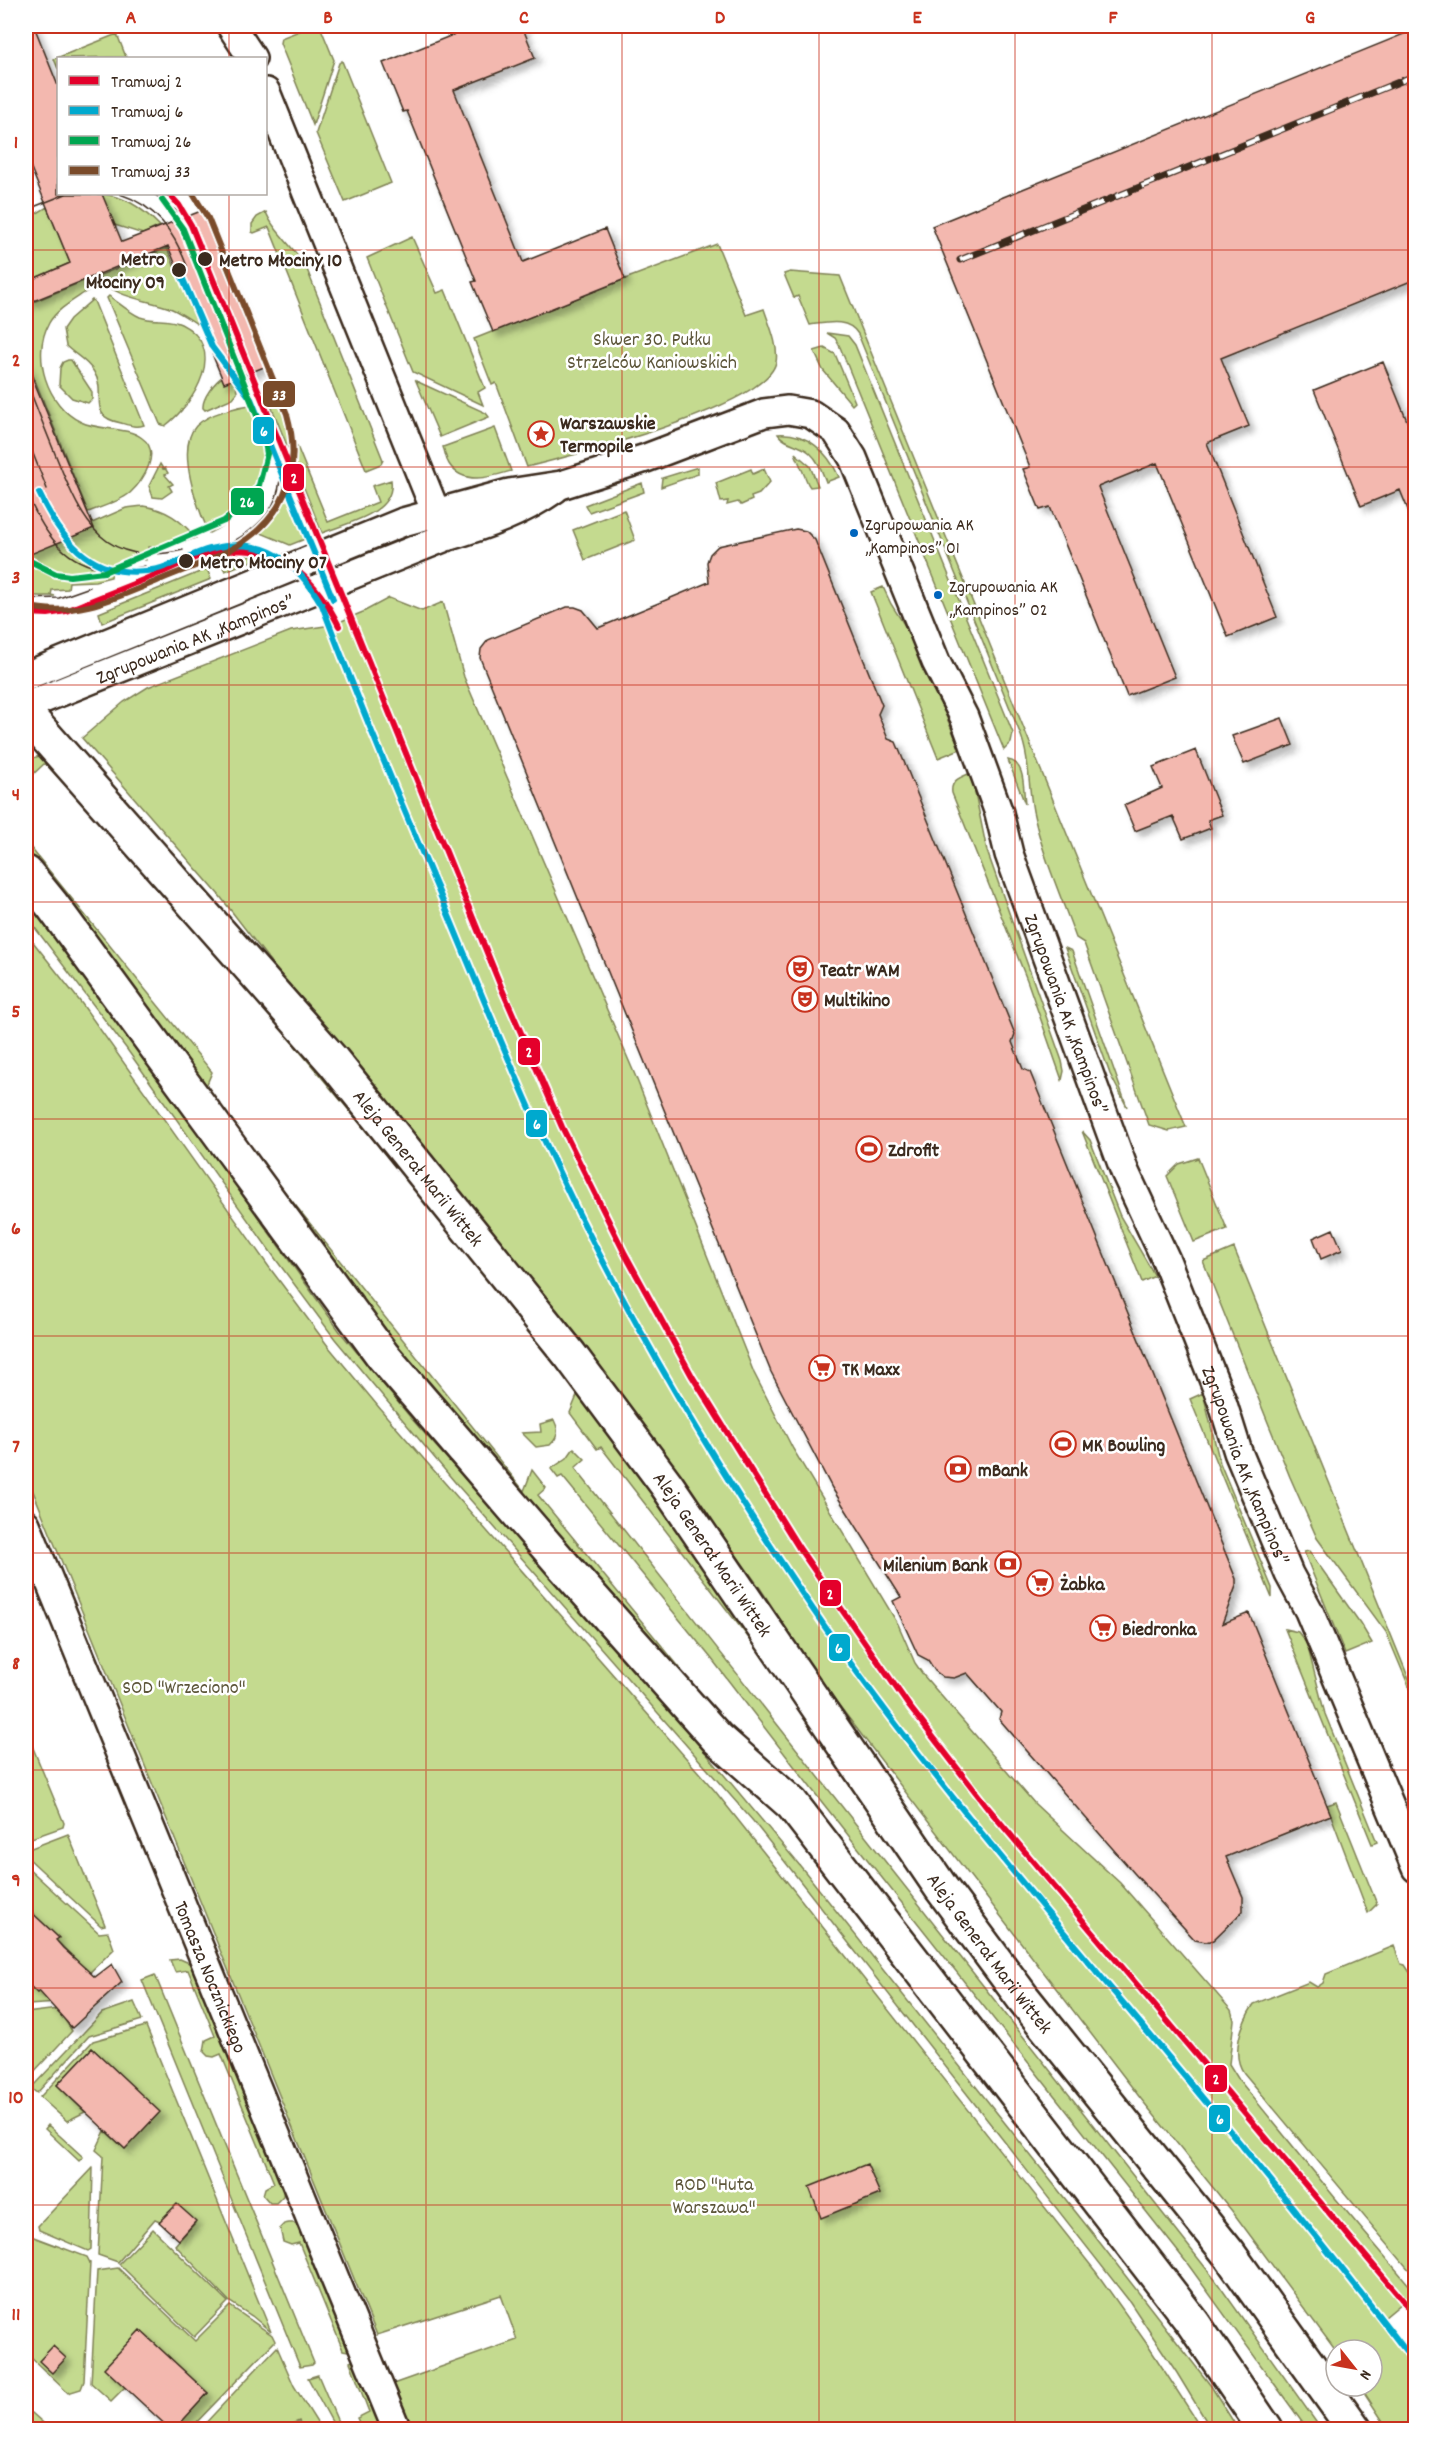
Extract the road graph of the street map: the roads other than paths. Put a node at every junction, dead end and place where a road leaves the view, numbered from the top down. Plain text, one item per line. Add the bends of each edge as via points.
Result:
1 (231, 26) edge
2 (244, 26) edge
3 (251, 57) edge
4 (252, 57) edge
5 (267, 94) edge
6 (441, 525) junction
7 (26, 676) edge
8 (26, 706) edge
9 (26, 714) edge
10 (26, 873) edge
11 (26, 1524) edge
12 (1416, 1868) edge
13 (398, 2430) edge
14 (1266, 2430) edge
15 (1355, 2430) edge

1 - 3 street
2 - 4 street
5 - 6 street
6 - 7 street, Zgrupowania AK „Kampinos” via 383,530
6 - 8 street, Zgrupowania AK „Kampinos”
6 - 12 street, Zgrupowania AK „Kampinos” via 509,493 561,485 776,411 811,414 846,443 936,662 969,731 999,813 1009,854 1125,1172 1166,1260 1246,1471
9 - 15 main road, Aleja Generał Marii Wittek via 333,1061 570,1355 666,1484 942,1889 1023,1998 1229,2254
10 - 14 main road via 382,1356 717,1738 792,1804 1193,2323
11 - 13 street, Tomasza Nocznickiego via 88,1652

